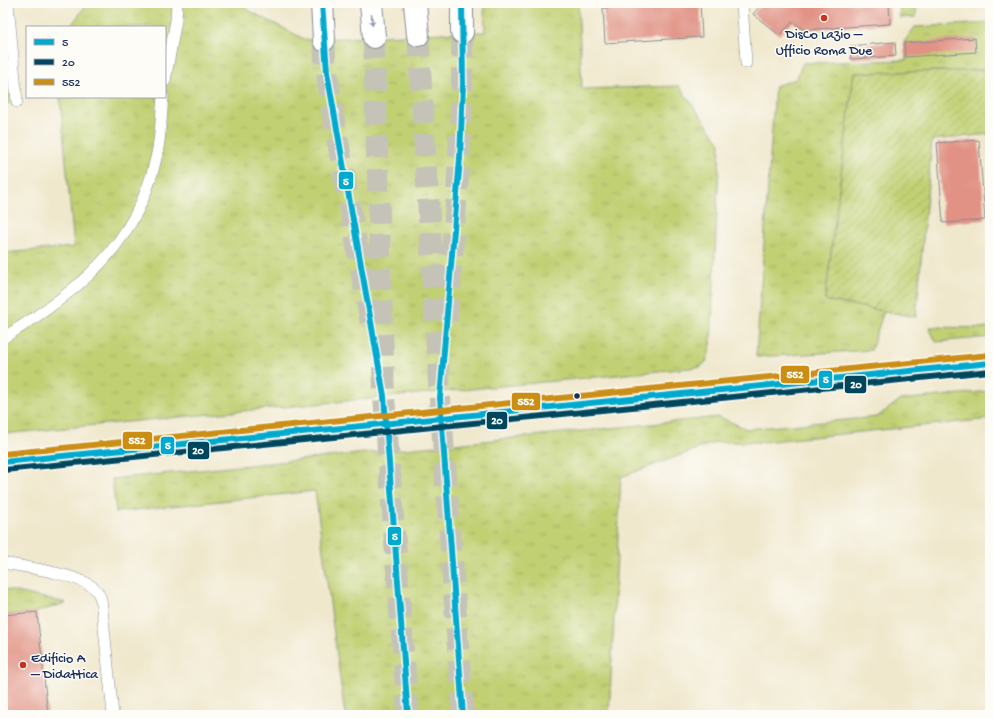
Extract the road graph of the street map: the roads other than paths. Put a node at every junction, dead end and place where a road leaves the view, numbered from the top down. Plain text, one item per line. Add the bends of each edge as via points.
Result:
1 (8, 3) edge
2 (177, 3) edge
3 (322, 3) edge
4 (371, 3) edge
5 (415, 3) edge
6 (462, 3) edge
7 (742, 3) edge
8 (462, 32) tunnel mouth
9 (418, 35) tunnel mouth
10 (374, 37) tunnel mouth
11 (324, 40) tunnel mouth
12 (746, 63) dead end
13 (166, 75) edge
14 (163, 98) edge
15 (17, 102) dead end
16 (3, 338) edge
17 (990, 363) edge
18 (3, 462) edge
19 (3, 563) edge
20 (113, 715) edge

1 - 15 lane
2 - 13 lane
3 - 11 main road
4 -> 10 main road
5 - 9 main road
6 - 8 main road
7 - 12 lane
14 - 16 lane via 159,145 153,171 144,197 125,234 83,281 50,307
17 - 18 street
19 - 20 lane via 79,580 98,593 101,599

